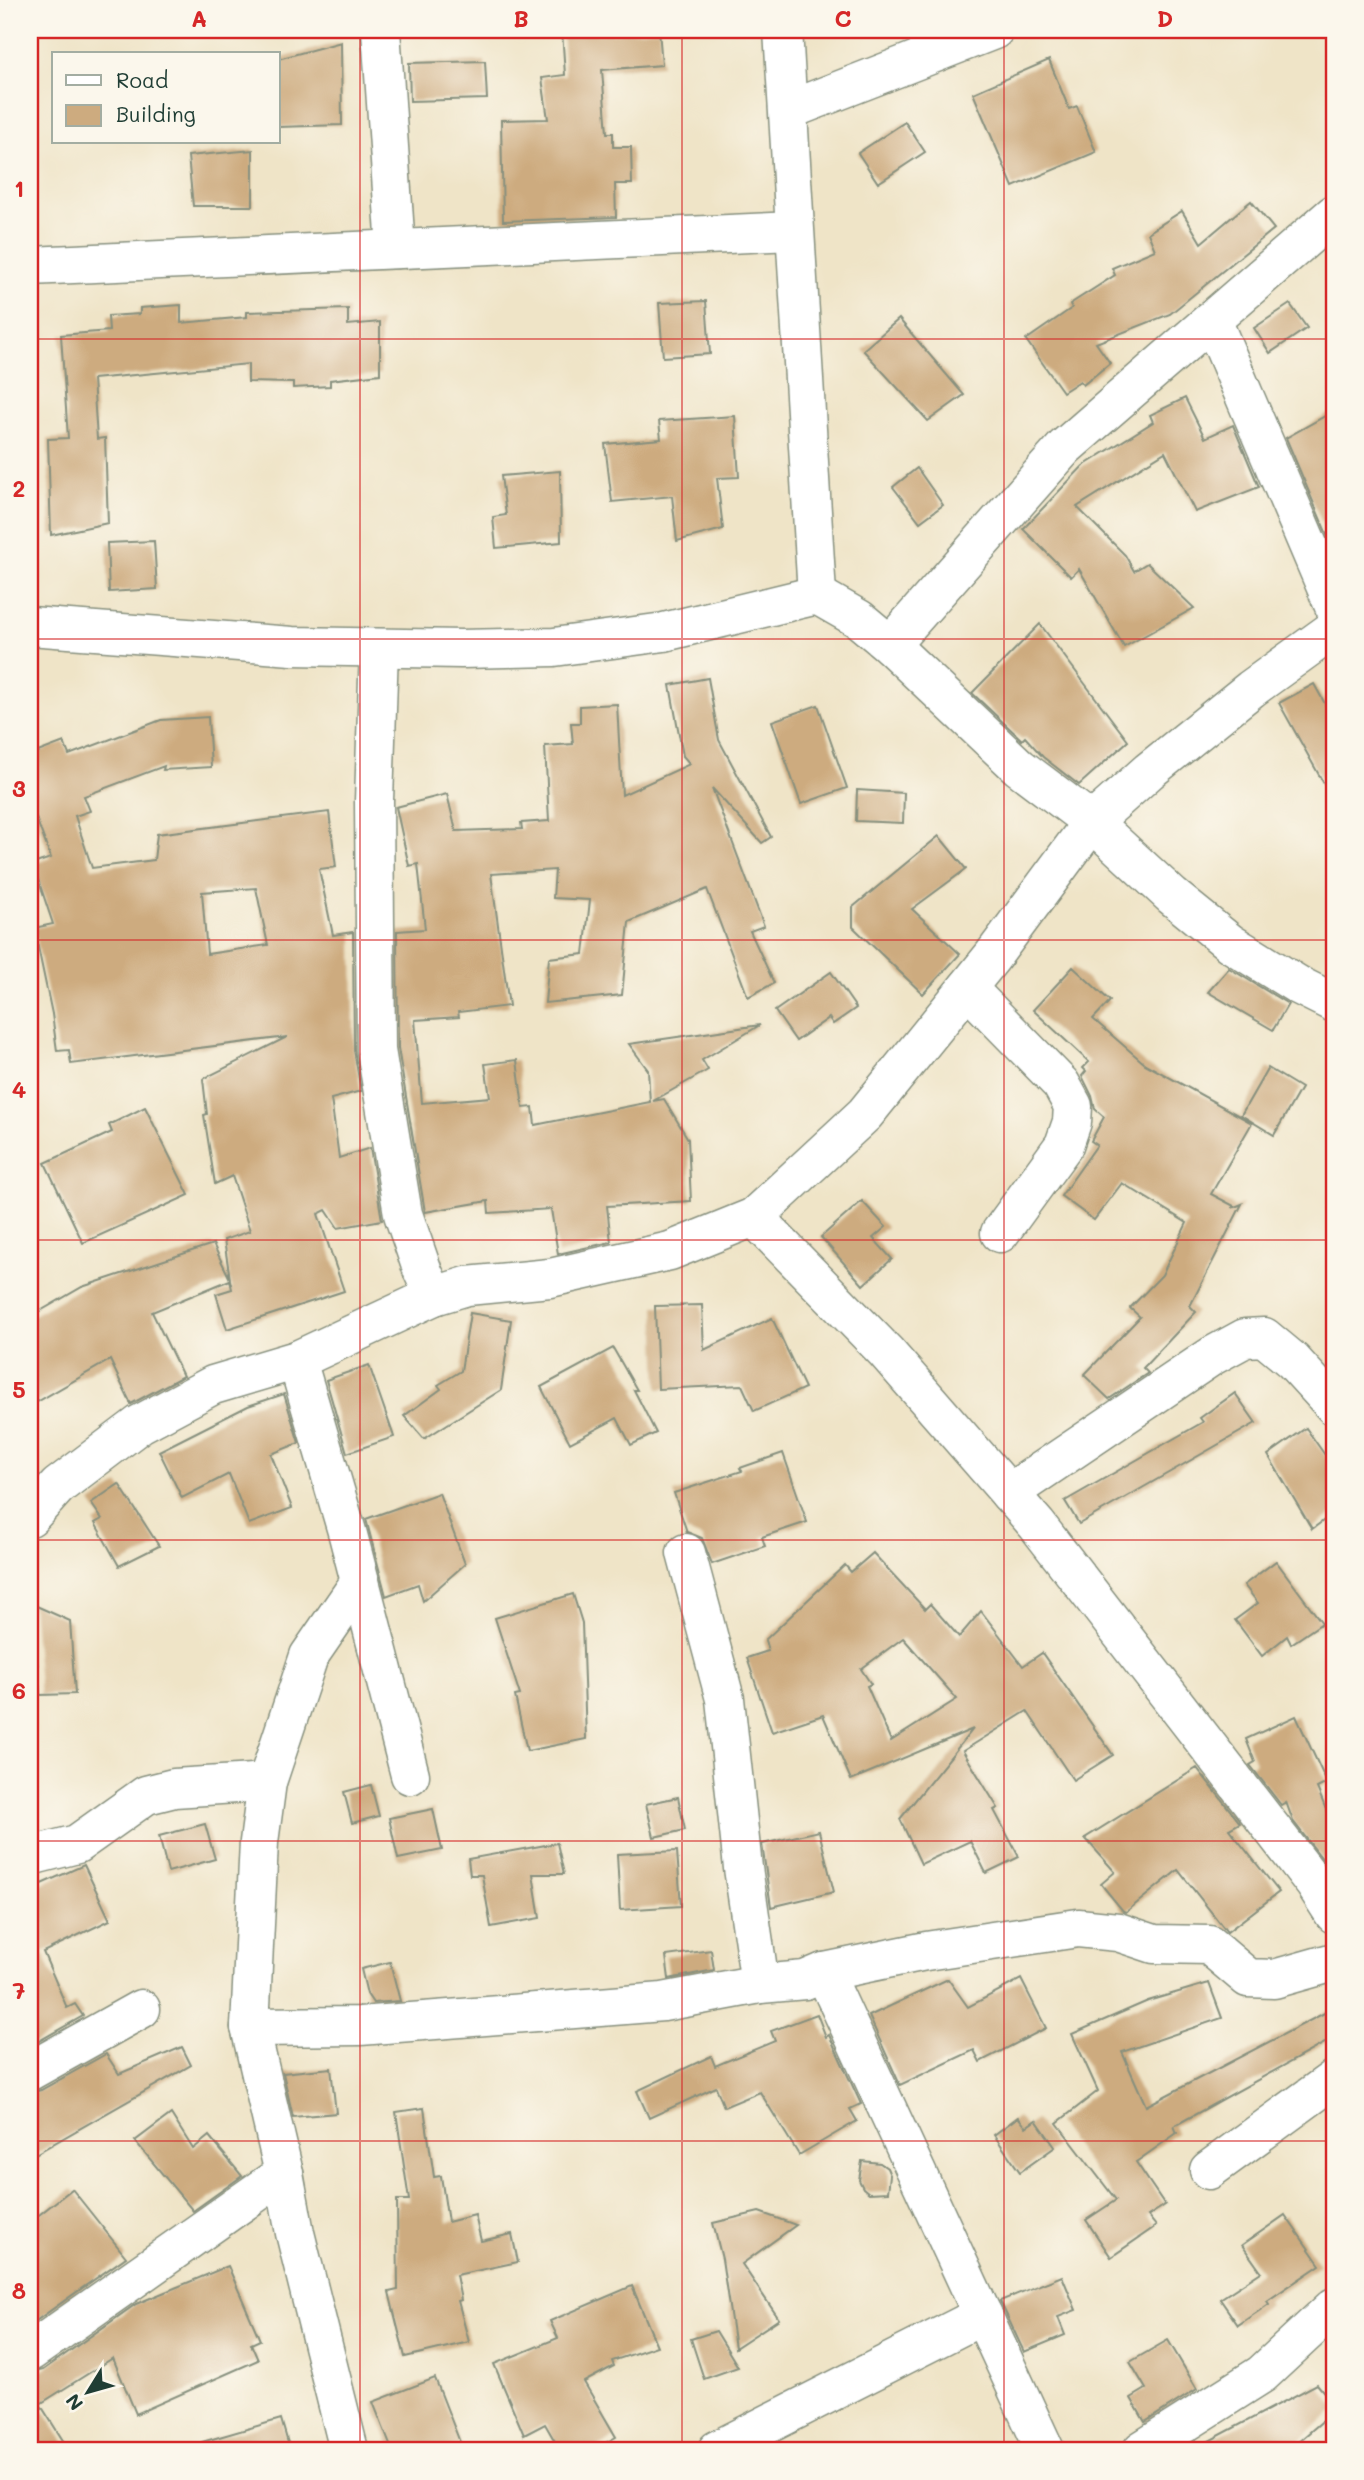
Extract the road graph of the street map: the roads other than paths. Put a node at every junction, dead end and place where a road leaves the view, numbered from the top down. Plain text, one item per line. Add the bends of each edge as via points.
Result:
1 (381, 30) edge
2 (783, 30) edge
3 (994, 30) edge
4 (789, 110) junction
5 (1334, 214) edge
6 (794, 231) junction
7 (396, 249) junction
8 (30, 266) edge
9 (1212, 320) junction
10 (817, 595) junction
11 (1334, 606) edge
12 (30, 626) edge
13 (1334, 629) edge
14 (890, 645) junction
15 (379, 648) junction
16 (1092, 822) junction
17 (967, 988) junction
18 (1334, 1003) edge
19 (754, 1217) junction
20 (1000, 1233) dead end
21 (435, 1296) junction
22 (297, 1360) junction
23 (1334, 1406) edge
24 (1009, 1493) junction
25 (30, 1517) edge
26 (686, 1553) dead end
27 (360, 1582) junction
28 (410, 1775) dead end
29 (267, 1782) junction
30 (30, 1856) edge
31 (1334, 1914) edge
32 (1334, 1962) edge
33 (824, 1972) junction
34 (761, 1984) junction
35 (141, 2009) dead end
36 (250, 2027) junction
37 (30, 2071) edge
38 (1334, 2079) edge
39 (1209, 2170) dead end
40 (284, 2173) junction
41 (1334, 2307) edge
42 (983, 2315) junction
43 (30, 2352) edge
44 (349, 2450) edge
45 (717, 2450) edge
46 (1045, 2450) edge
47 (1142, 2450) edge

1 - 7 street
2 - 4 street
3 - 4 street
4 - 6 street
5 - 9 street
6 - 7 street
6 - 10 street
7 - 8 street
9 - 11 street
9 - 14 street via 1065,447
10 - 14 street via 859,619
10 - 15 street via 664,632 554,647
12 - 15 street
13 - 16 street via 1251,689
14 - 16 street via 1019,767
15 - 21 street via 374,801 376,1050 403,1214
16 - 17 street
16 - 18 street via 1230,943
17 - 19 street via 865,1114
17 - 20 street via 1061,1084 1073,1107 1064,1145
19 - 21 street via 670,1251 550,1278 467,1286
19 - 24 street via 886,1352
21 - 22 street
22 - 25 street via 213,1385 140,1424 58,1486
22 - 27 street
23 - 24 street via 1293,1360 1264,1337 1245,1339 1212,1356
24 - 31 street
26 - 34 street via 725,1699
27 - 28 street
27 - 29 street via 309,1656
29 - 30 street via 174,1788 146,1795 77,1844
29 - 36 street via 259,1842
32 - 33 street via 1275,1979 1248,1978 1209,1945 1154,1944 1118,1932 1078,1928
33 - 34 street via 805,1980
33 - 42 street
34 - 36 street via 663,2002 360,2026
35 - 37 street
36 - 40 street
38 - 39 street
40 - 43 street
40 - 44 street
41 - 47 street via 1262,2374
42 - 45 street
42 - 46 street

